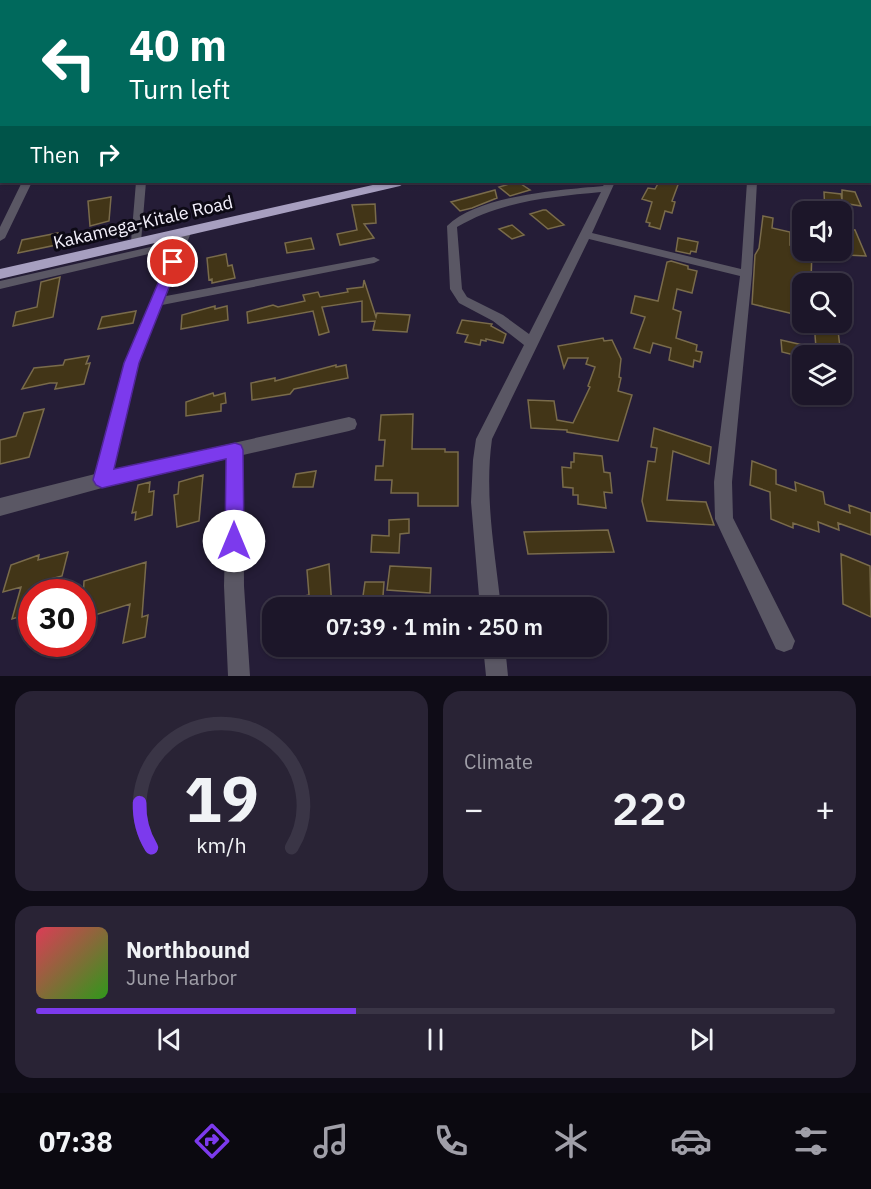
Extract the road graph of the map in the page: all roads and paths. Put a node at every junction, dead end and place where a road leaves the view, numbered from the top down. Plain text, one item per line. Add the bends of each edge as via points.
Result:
1 (27, 183) edge
2 (141, 183) edge
3 (396, 183) edge
4 (752, 183) edge
5 (608, 185) edge
6 (586, 235) junction
7 (184, 236) junction
8 (0, 238) edge
9 (136, 242) junction
10 (374, 260) dead end
11 (0, 274) edge
12 (746, 274) junction
13 (0, 285) edge
14 (157, 302) junction
15 (533, 344) junction
16 (349, 424) dead end
17 (235, 450) junction
18 (102, 480) junction
19 (0, 507) edge
20 (490, 597) edge
21 (784, 641) dead end
22 (495, 657) edge
23 (239, 676) edge
24 (497, 676) edge

1 - 8 street
2 - 9 street
3 - 7 highway, Kakamega-Kitale Road
4 - 12 street
5 - 6 street
5 - 15 street via 519,200 469,214 452,226 456,289 463,300 498,318
6 - 12 street
6 - 15 street
7 - 9 highway, Kakamega-Kitale Road
7 - 13 street
7 - 14 street
9 - 11 highway, Kakamega-Kitale Road
10 - 14 street
12 - 21 street via 723,511
14 - 18 street via 132,363
15 - 20 street via 484,439 480,458
16 - 17 street
17 - 18 street
17 - 23 street via 234,586
18 - 19 street
22 - 24 street

